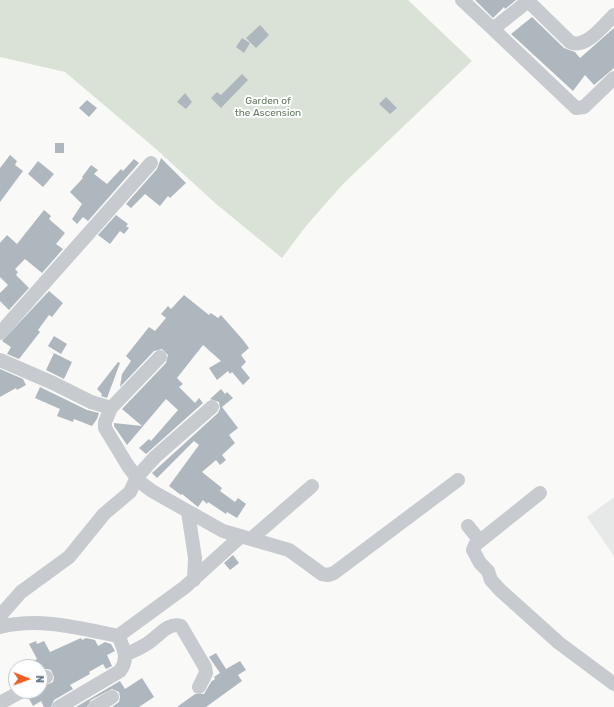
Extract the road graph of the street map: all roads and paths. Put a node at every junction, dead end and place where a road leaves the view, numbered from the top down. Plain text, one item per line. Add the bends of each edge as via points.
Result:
1 (462, 0) edge
2 (528, 0) edge
3 (614, 15) edge
4 (493, 29) junction
5 (614, 78) edge
6 (151, 163) dead end
7 (0, 333) edge
8 (160, 357) dead end
9 (0, 359) edge
10 (212, 407) dead end
11 (110, 408) junction
12 (137, 477) junction
13 (458, 480) dead end
14 (312, 486) dead end
15 (540, 494) dead end
16 (188, 512) junction
17 (468, 526) dead end
18 (246, 538) junction
19 (480, 541) junction
20 (194, 580) junction
21 (0, 616) edge
22 (0, 627) edge
23 (118, 636) junction
24 (125, 655) junction
25 (614, 684) edge
26 (199, 687) dead end
27 (112, 697) dead end
28 (59, 707) edge
29 (95, 707) edge

1 - 4 street
2 - 3 street via 574,44 585,42
2 - 4 street
4 - 5 street via 576,108 584,107
6 - 7 street
8 - 11 street
9 - 11 street via 91,402
10 - 12 street via 170,442
11 - 12 street via 105,428
12 - 16 street via 152,491
12 - 21 street via 130,492 104,514 69,557 21,592
13 - 18 street via 328,575 322,574 289,550
14 - 18 street
15 - 19 street
16 - 18 street via 223,530
16 - 20 street via 195,558
17 - 19 street
18 - 20 street
19 - 25 street via 473,550 500,590 560,643
20 - 23 street
22 - 23 street via 27,622 58,624
23 - 24 street
24 - 26 street via 148,644 169,626 181,626 206,668
24 - 28 street via 124,665 120,671
27 - 29 street

